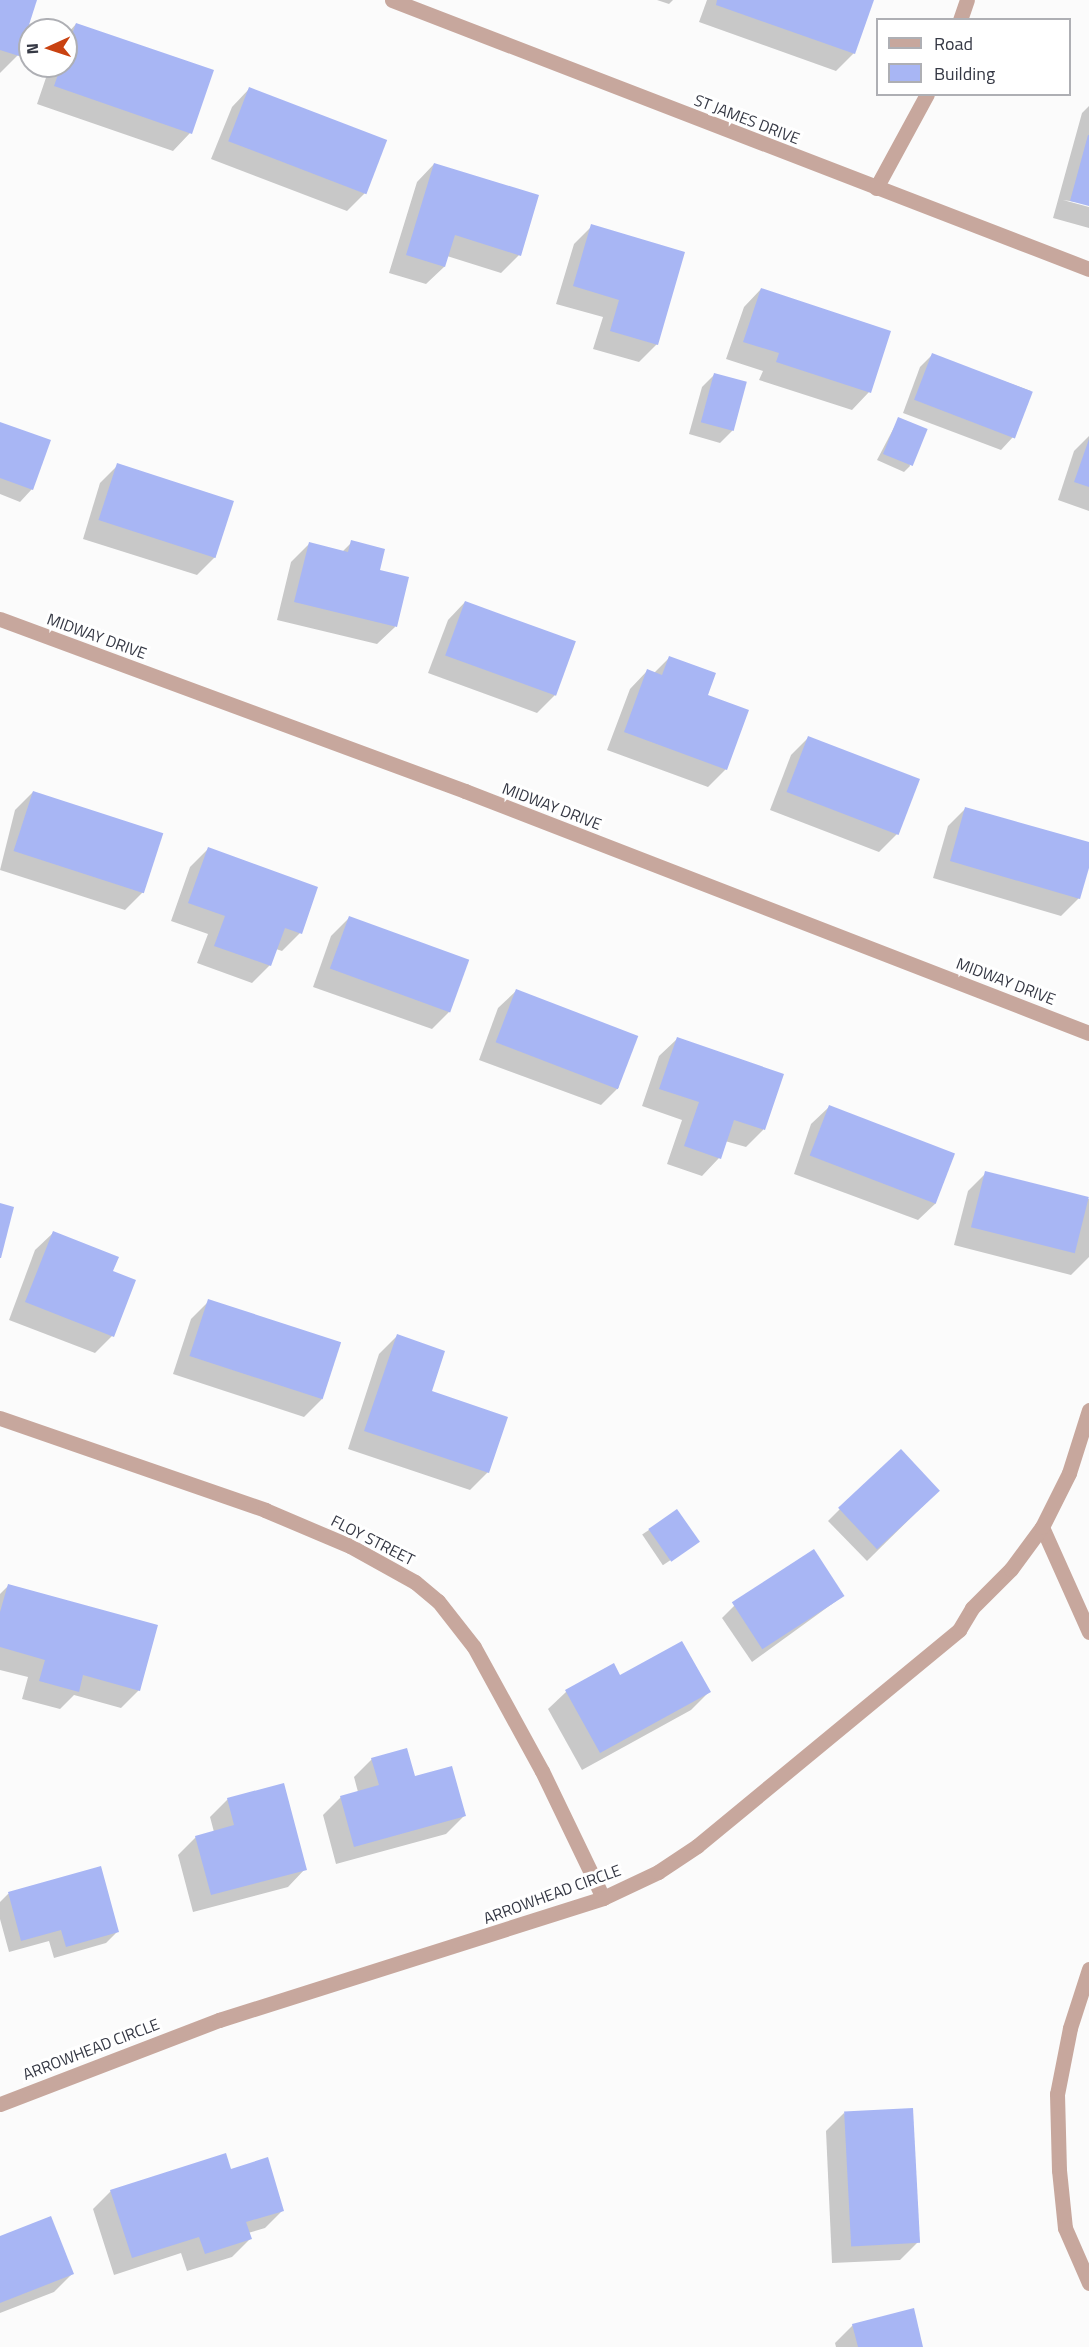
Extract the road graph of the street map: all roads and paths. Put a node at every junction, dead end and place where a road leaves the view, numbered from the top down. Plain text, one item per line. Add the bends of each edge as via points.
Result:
1 (392, 0) edge
2 (967, 0) edge
3 (961, 18) edge
4 (926, 96) edge
5 (876, 188) junction
6 (1089, 269) edge
7 (0, 619) edge
8 (1089, 1033) edge
9 (1089, 1410) edge
10 (0, 1418) edge
11 (1042, 1527) junction
12 (1089, 1632) edge
13 (603, 1899) junction
14 (1089, 1969) edge
15 (0, 2104) edge
16 (1089, 2283) edge

1 - 5 street, ST JAMES DRIVE
2 - 3 street
4 - 5 street
5 - 6 street, ST JAMES DRIVE
7 - 8 street, MIDWAY DRIVE via 465,791
9 - 11 street, ARROWHEAD CIRCLE via 1069,1473
10 - 13 street, FLOY STREET via 265,1510 350,1546 415,1582 438,1601 474,1647 542,1771
11 - 12 street
11 - 13 street, ARROWHEAD CIRCLE via 1011,1569 972,1608 959,1630 697,1846 658,1872
13 - 15 street, ARROWHEAD CIRCLE via 219,2020
14 - 16 street via 1070,2028 1057,2094 1065,2228

